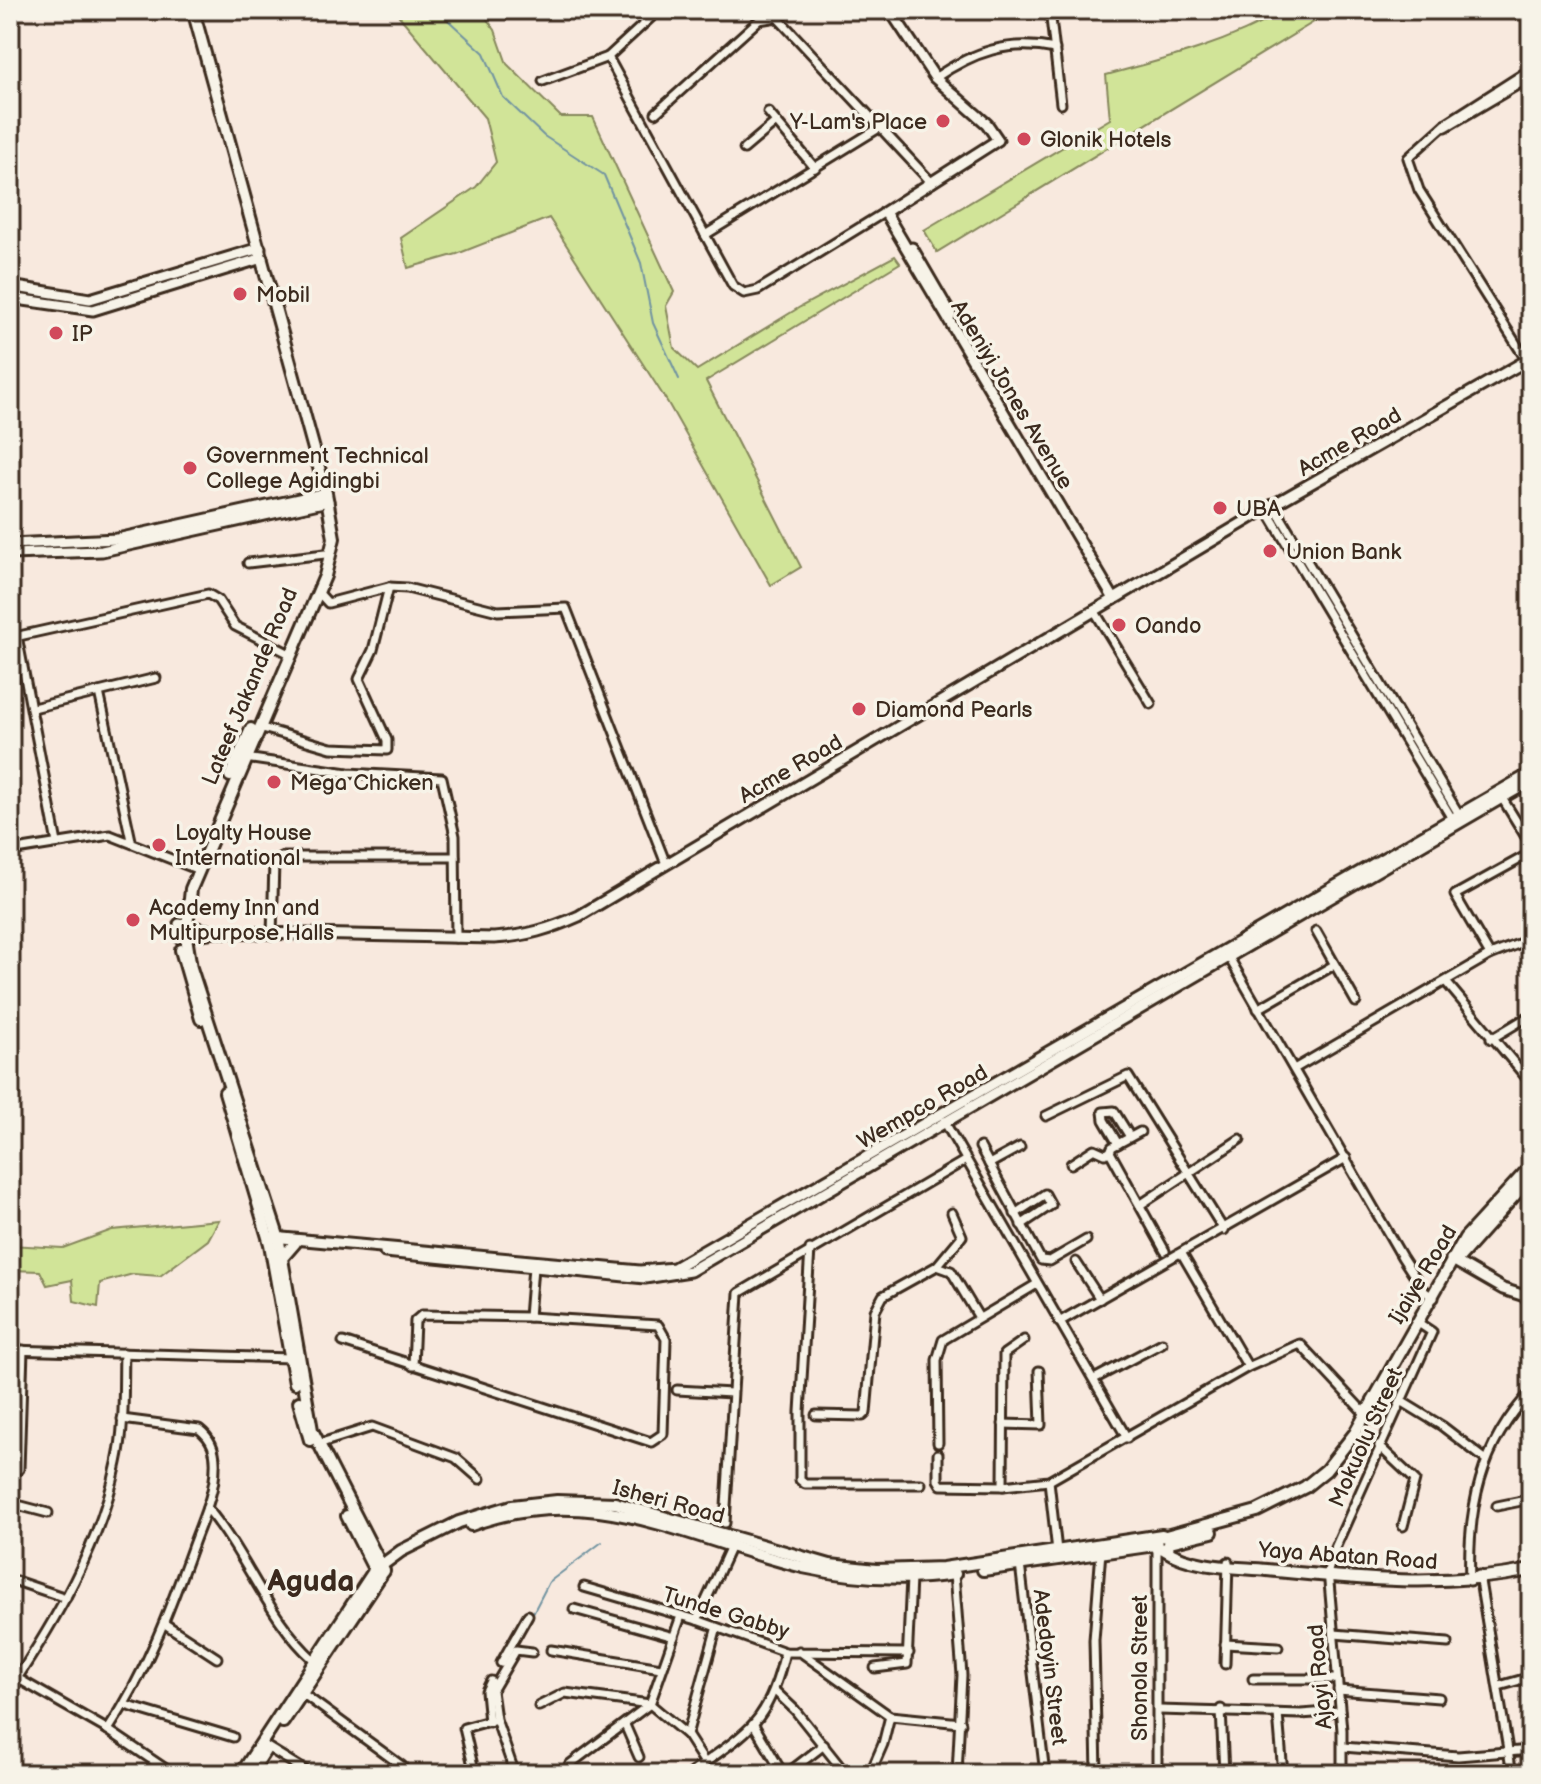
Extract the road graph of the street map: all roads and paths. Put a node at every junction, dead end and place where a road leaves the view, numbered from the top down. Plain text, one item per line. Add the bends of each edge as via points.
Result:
1 (193, 10) edge
2 (659, 10) edge
3 (890, 10) edge
4 (1050, 10) edge
5 (1055, 49) junction
6 (608, 57) junction
7 (1531, 69) edge
8 (1531, 77) edge
9 (935, 78) junction
10 (543, 81) dead end
11 (1061, 104) dead end
12 (1473, 110) junction
13 (768, 112) dead end
14 (656, 113) dead end
15 (776, 122) junction
16 (879, 128) junction
17 (744, 149) dead end
18 (815, 168) junction
19 (932, 183) junction
20 (888, 210) junction
21 (705, 235) junction
22 (258, 254) junction
23 (222, 265) junction
24 (10, 286) edge
25 (10, 298) edge
26 (1529, 360) edge
27 (324, 498) junction
28 (1270, 507) junction
29 (10, 544) edge
30 (29, 548) junction
31 (10, 554) edge
32 (325, 554) junction
33 (248, 563) dead end
34 (389, 587) junction
35 (318, 592) junction
36 (1116, 597) junction
37 (1094, 610) junction
38 (13, 637) edge
39 (286, 652) junction
40 (156, 678) dead end
41 (99, 692) junction
42 (1151, 704) dead end
43 (33, 708) junction
44 (259, 727) junction
45 (245, 758) junction
46 (1531, 773) edge
47 (1531, 781) edge
48 (1502, 798) junction
49 (1457, 820) junction
50 (131, 840) junction
51 (57, 843) junction
52 (1531, 845) edge
53 (10, 851) edge
54 (1531, 853) edge
55 (455, 857) junction
56 (666, 864) junction
57 (196, 869) junction
58 (182, 924) junction
59 (1316, 931) dead end
60 (215, 932) junction
61 (272, 935) junction
62 (182, 937) junction
63 (456, 938) junction
64 (1531, 939) edge
65 (1226, 953) junction
66 (1490, 955) junction
67 (1334, 965) junction
68 (1446, 982) junction
69 (1356, 1002) dead end
70 (1258, 1009) junction
71 (1531, 1015) edge
72 (1491, 1039) junction
73 (1294, 1069) junction
74 (1531, 1083) edge
75 (1046, 1116) dead end
76 (943, 1120) junction
77 (1140, 1132) dead end
78 (1130, 1137) junction
79 (1240, 1139) dead end
80 (1118, 1144) junction
81 (980, 1147) dead end
82 (1020, 1147) dead end
83 (1110, 1152) junction
84 (1346, 1158) junction
85 (966, 1160) junction
86 (989, 1164) junction
87 (1071, 1164) dead end
88 (1531, 1166) edge
89 (1191, 1174) junction
90 (1531, 1177) edge
91 (1140, 1205) junction
92 (952, 1213) dead end
93 (1018, 1219) junction
94 (1004, 1226) junction
95 (1224, 1230) junction
96 (274, 1240) junction
97 (1086, 1240) dead end
98 (295, 1243) junction
99 (810, 1249) junction
100 (1165, 1251) dead end
101 (1182, 1254) junction
102 (282, 1258) junction
103 (1453, 1261) junction
104 (1076, 1262) dead end
105 (937, 1266) junction
106 (533, 1267) junction
107 (598, 1271) junction
108 (1037, 1284) junction
109 (1432, 1297) junction
110 (1531, 1298) edge
111 (1100, 1299) junction
112 (978, 1316) junction
113 (529, 1317) junction
114 (1059, 1322) junction
115 (1420, 1324) junction
116 (1024, 1340) dead end
117 (343, 1342) dead end
118 (1162, 1343) dead end
119 (10, 1350) edge
120 (23, 1350) junction
121 (124, 1353) junction
122 (294, 1358) junction
123 (413, 1366) junction
124 (1248, 1367) junction
125 (1039, 1371) dead end
126 (1094, 1379) junction
127 (677, 1390) dead end
128 (1531, 1392) edge
129 (732, 1393) junction
130 (1401, 1401) junction
131 (816, 1415) dead end
132 (1367, 1417) junction
133 (122, 1419) junction
134 (1003, 1424) junction
135 (1127, 1438) junction
136 (938, 1443) dead end
137 (318, 1444) junction
138 (1379, 1446) junction
139 (938, 1454) dead end
140 (1485, 1459) junction
141 (19, 1469) dead end
142 (480, 1479) dead end
143 (1049, 1481) junction
144 (921, 1484) dead end
145 (1003, 1486) junction
146 (1531, 1499) edge
147 (10, 1503) edge
148 (1497, 1506) dead end
149 (207, 1508) junction
150 (48, 1513) dead end
151 (725, 1523) dead end
152 (1403, 1526) dead end
153 (354, 1530) junction
154 (1163, 1544) junction
155 (731, 1546) junction
156 (1057, 1551) junction
157 (1101, 1551) junction
158 (1020, 1564) junction
159 (1227, 1564) junction
160 (1531, 1568) edge
161 (829, 1569) junction
162 (379, 1571) junction
163 (954, 1574) junction
164 (1328, 1574) junction
165 (911, 1578) junction
166 (1475, 1578) junction
167 (10, 1579) edge
168 (584, 1587) dead end
169 (359, 1592) junction
170 (66, 1598) junction
171 (574, 1609) dead end
172 (528, 1615) dead end
173 (681, 1616) junction
174 (697, 1620) junction
175 (165, 1624) junction
176 (716, 1630) junction
177 (1334, 1634) junction
178 (674, 1637) junction
179 (1448, 1643) dead end
180 (1225, 1644) junction
181 (1278, 1647) dead end
182 (551, 1650) dead end
183 (799, 1651) junction
184 (532, 1652) dead end
185 (785, 1652) junction
186 (909, 1653) junction
187 (217, 1658) dead end
188 (314, 1660) junction
189 (1225, 1664) dead end
190 (661, 1668) junction
191 (875, 1668) dead end
192 (1531, 1677) edge
193 (17, 1678) junction
194 (1253, 1679) dead end
195 (1337, 1679) junction
196 (1499, 1686) junction
197 (10, 1689) edge
198 (1338, 1690) junction
199 (775, 1691) junction
200 (302, 1693) junction
201 (1439, 1698) dead end
202 (650, 1704) junction
203 (125, 1705) junction
204 (539, 1706) dead end
205 (1221, 1709) junction
206 (1159, 1710) junction
207 (1340, 1711) junction
208 (1278, 1714) junction
209 (890, 1716) junction
210 (492, 1720) junction
211 (961, 1723) junction
212 (625, 1725) junction
213 (754, 1725) junction
214 (108, 1730) junction
215 (687, 1735) junction
216 (233, 1737) dead end
217 (824, 1745) junction
218 (267, 1747) junction
219 (1343, 1747) junction
220 (1531, 1750) edge
221 (1507, 1752) junction
222 (639, 1757) dead end
223 (705, 1763) junction
224 (569, 1765) dead end
225 (402, 1766) dead end
226 (10, 1768) edge
227 (957, 1773) edge
228 (20, 1774) edge
229 (173, 1774) edge
230 (241, 1774) edge
231 (250, 1774) edge
232 (311, 1774) edge
233 (475, 1774) edge
234 (515, 1774) edge
235 (690, 1774) edge
236 (777, 1774) edge
237 (783, 1774) edge
238 (846, 1774) edge
239 (870, 1774) edge
240 (986, 1774) edge
241 (1045, 1774) edge
242 (1097, 1774) edge
243 (1157, 1774) edge
244 (1224, 1774) edge
245 (1283, 1774) edge
246 (1342, 1774) edge
247 (1512, 1774) edge

1 - 22 main road, Lateef Jakande Road
2 - 6 street
3 - 9 street
4 - 5 street
5 - 9 street via 1025,43 998,46
5 - 11 street
6 - 10 street
6 - 21 street
7 - 12 street
8 - 12 street
9 - 19 street via 998,140
12 - 26 street via 1412,151 1408,165
13 - 15 street
14 - 16 street via 759,20 770,16 784,22
15 - 17 street
15 - 18 street
16 - 18 street
16 - 19 street
18 - 21 street
19 - 20 street
20 - 21 street via 751,293 733,286
20 - 36 street, Adeniyi Jones Avenue
22 - 23 street
22 - 27 main road, Lateef Jakande Road
23 - 24 street via 90,299
23 - 25 street via 93,310
26 - 28 street, Acme Road
27 - 30 street via 102,551
27 - 32 main road, Lateef Jakande Road
27 - 35 main road, Lateef Jakande Road via 333,546
28 - 36 street, Acme Road
28 - 49 street
29 - 30 street
30 - 31 street
32 - 33 street
32 - 39 main road, Lateef Jakande Road
34 - 35 street via 331,603
34 - 44 street via 373,650 359,679 387,750 331,748
34 - 56 street via 498,611 566,608
35 - 44 main road, Lateef Jakande Road
36 - 37 street, Acme Road
37 - 42 street
37 - 56 street, Acme Road
38 - 39 street via 208,594 235,626
38 - 43 street
39 - 57 main road, Lateef Jakande Road
40 - 41 street
41 - 43 street
41 - 50 street
43 - 51 street
44 - 45 main road, Lateef Jakande Road
45 - 55 street via 348,773 442,778
45 - 57 main road, Lateef Jakande Road
46 - 49 street, Wempco Road
47 - 48 street, Wempco Road
48 - 49 street, Wempco Road
48 - 52 street
49 - 65 street, Wempco Road
50 - 51 street via 110,835
50 - 57 street
51 - 53 street
54 - 66 street via 1455,895
55 - 61 street via 281,857 274,862
55 - 63 street
56 - 63 street, Acme Road via 552,928 521,937
57 - 58 main road, Lateef Jakande Road via 184,888
58 - 60 street
58 - 62 main road, Lateef Jakande Road
59 - 67 street
60 - 61 street, Acme Road
60 - 62 street, Acme Road
61 - 63 street, Acme Road
62 - 96 main road, Lateef Jakande Road
64 - 66 street
65 - 70 street
65 - 76 street, Wempco Road
66 - 68 street
67 - 69 street
67 - 70 street
68 - 72 street
68 - 73 street
70 - 73 street
71 - 72 street
72 - 74 street
73 - 84 street
75 - 89 street via 1128,1076
76 - 85 street
76 - 107 street, Wempco Road via 674,1268
77 - 78 street
78 - 80 street
78 - 80 street via 1114,1111 1103,1112
79 - 89 street
80 - 83 street
81 - 86 street
82 - 86 street
83 - 87 street via 1094,1149
83 - 91 street
84 - 95 street
84 - 109 street via 1402,1257
85 - 94 street
85 - 99 street
86 - 93 street
88 - 103 main road, Ijaiye Road via 1493,1205
89 - 91 street
89 - 95 street
90 - 103 main road, Ijaiye Road
91 - 100 street
92 - 105 street via 962,1236
93 - 94 street
93 - 97 street via 1045,1262
94 - 108 street
95 - 101 street
96 - 98 street, Wempco Road
96 - 102 main road, Lateef Jakande Road
96 - 107 street, Wempco Road
96 - 122 main road, Lateef Jakande Road
98 - 102 main road
98 - 106 street, Wempco Road
99 - 129 street via 739,1293
99 - 144 street via 800,1480
101 - 111 street
101 - 124 street
102 - 122 main road, Lateef Jakande Road
103 - 109 main road, Ijaiye Road
103 - 110 street
104 - 111 street
105 - 112 street via 951,1271
105 - 131 street via 878,1302 866,1413
106 - 107 street, Wempco Road
106 - 113 street
108 - 112 street
108 - 114 street
109 - 115 main road, Ijaiye Road
109 - 132 main road, Ijaiye Road
111 - 114 street
112 - 136 street via 939,1348
113 - 123 street via 416,1317
113 - 123 street via 658,1325 666,1339 660,1438 651,1442
114 - 126 street
115 - 130 street, Mokuolu Street via 1432,1332
115 - 132 main road, Ijaiye Road
116 - 134 street via 1004,1354
117 - 123 street
118 - 126 street
119 - 120 street
120 - 121 street
120 - 141 street
121 - 122 street
121 - 133 street
122 - 137 main road, Lateef Jakande Road
122 - 153 main road, Lateef Jakande Road via 305,1432
124 - 132 street via 1300,1344
124 - 135 street
125 - 134 street via 1041,1425
126 - 135 street
127 - 129 street
128 - 140 street via 1511,1413
129 - 151 street
130 - 138 street, Mokuolu Street
130 - 140 street
132 - 154 main road, Isheri Road via 1335,1470 1304,1495 1236,1526
133 - 149 street via 199,1429 208,1437 216,1466
133 - 170 street via 108,1498
134 - 145 street
135 - 143 street
137 - 142 street via 372,1427 456,1458
137 - 162 main road, Lateef Jakande Road
138 - 152 street via 1415,1480
138 - 164 street, Mokuolu Street
139 - 145 street via 941,1485
140 - 166 street via 1470,1525
143 - 145 street
143 - 156 street
146 - 148 street
147 - 150 street
149 - 175 street
149 - 188 street via 235,1543 289,1633
153 - 162 main road, Lateef Jakande Road
153 - 169 main road via 365,1563
154 - 156 main road, Isheri Road
154 - 157 main road, Isheri Road
154 - 159 main road, Yaya Abatan Road
154 - 206 street, Shonola Street via 1155,1610
155 - 161 main road, Isheri Road
155 - 162 main road, Isheri Road via 613,1511 545,1509 462,1529
155 - 174 street
156 - 161 main road, Isheri Road via 912,1571
157 - 158 main road, Isheri Road
157 - 242 street via 1094,1640
158 - 163 main road, Isheri Road
158 - 241 street, Adedoyin Street
159 - 164 main road, Yaya Abatan Road
159 - 180 street
160 - 166 main road, Yaya Abatan Road
161 - 162 main road, Isheri Road via 640,1509 557,1501 476,1516 401,1551
161 - 165 main road, Isheri Road
162 - 169 main road, Isheri Road
162 - 200 main road, Isheri Road
163 - 165 main road, Isheri Road
163 - 211 street
164 - 166 main road, Yaya Abatan Road
164 - 177 street, Ajayi Road
165 - 186 street
166 - 196 street
167 - 170 street
168 - 173 street, Tunde Gabby
169 - 188 main road, Isheri Road
170 - 193 street
171 - 178 street
172 - 210 street via 486,1691
173 - 174 street, Tunde Gabby
173 - 178 street
174 - 176 street, Tunde Gabby
175 - 187 street
175 - 203 street
176 - 185 street, Tunde Gabby
176 - 215 street
177 - 179 street
177 - 195 street, Ajayi Road
178 - 190 street
180 - 181 street
180 - 189 street
182 - 190 street
183 - 185 street, Tunde Gabby
183 - 186 street, Tunde Gabby
183 - 209 street
184 - 210 street via 516,1650 506,1664 492,1691
185 - 199 street
186 - 191 street via 905,1665
188 - 230 main road, Isheri Road
190 - 202 street
192 - 196 street
193 - 197 street
193 - 214 street
194 - 195 street
195 - 198 street, Ajayi Road
196 - 221 street
198 - 201 street
198 - 207 street, Ajayi Road
199 - 213 street
199 - 217 street
200 - 218 main road, Isheri Road
200 - 225 street
202 - 204 street via 565,1693
202 - 212 street
202 - 215 street
203 - 214 street
203 - 216 street
205 - 206 street
205 - 208 street
205 - 244 street
206 - 243 street, Shonola Street
207 - 208 street
207 - 219 street, Ajayi Road
208 - 245 street
209 - 211 street
209 - 239 street
210 - 233 street via 463,1732
210 - 234 street
211 - 227 street
212 - 222 street
212 - 224 street
213 - 223 street
213 - 237 street
214 - 229 street
215 - 223 street
217 - 237 street
217 - 238 street
218 - 231 main road, Isheri Road
218 - 232 street
219 - 221 street via 1458,1756
219 - 246 street, Ajayi Road
220 - 221 street
221 - 247 street
223 - 235 street
226 - 228 street
227 - 240 street
236 - 237 street

